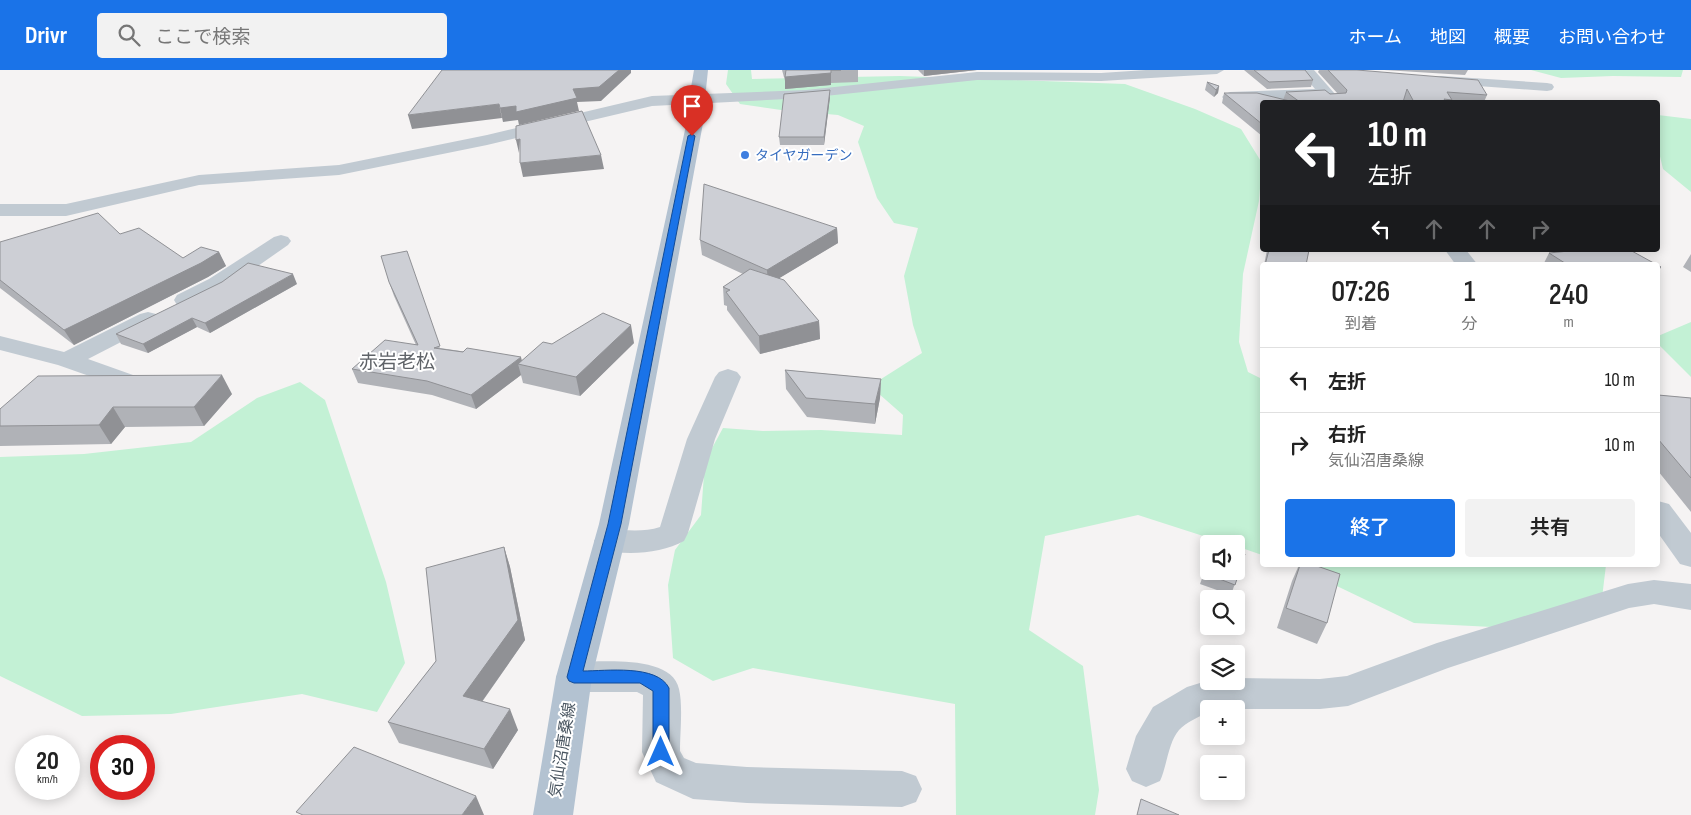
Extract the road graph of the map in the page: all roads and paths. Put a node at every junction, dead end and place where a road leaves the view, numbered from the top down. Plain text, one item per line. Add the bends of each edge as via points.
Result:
1 (701, 70) edge
2 (1216, 70) edge
3 (1306, 70) edge
4 (1424, 79) edge
5 (1547, 87) dead end
6 (1224, 97) edge
7 (1331, 98) edge
8 (697, 99) junction
9 (92, 204) junction
10 (0, 210) edge
11 (41, 230) edge
12 (281, 240) dead end
13 (1457, 252) edge
14 (1465, 262) edge
15 (0, 343) edge
16 (67, 360) junction
17 (728, 377) dead end
18 (138, 385) edge
19 (1660, 515) edge
20 (610, 542) junction
21 (1691, 556) edge
22 (1691, 597) edge
23 (574, 677) junction
24 (1146, 769) dead end
25 (902, 789) dead end
26 (553, 815) edge

1 - 8 main road, 気仙沼唐桑線
2 - 8 street via 1101,77 977,76 806,94
3 - 7 street
4 - 5 street
6 - 7 street
8 - 9 street via 652,101 488,140 339,170 199,180
8 - 20 main road, 気仙沼唐桑線
9 - 10 street via 66,210
9 - 11 street
12 - 16 street via 217,284
13 - 14 street
15 - 16 street
16 - 18 street
17 - 20 street via 701,439 673,533 668,537 640,541
19 - 21 street
20 - 23 main road, 気仙沼唐桑線
22 - 24 street via 1654,592 1628,596 1436,656 1348,691 1320,694 1219,693 1200,698 1166,718 1155,736
23 - 25 street via 643,677 661,688 661,752 670,770 693,781
23 - 26 main road, 気仙沼唐桑線

